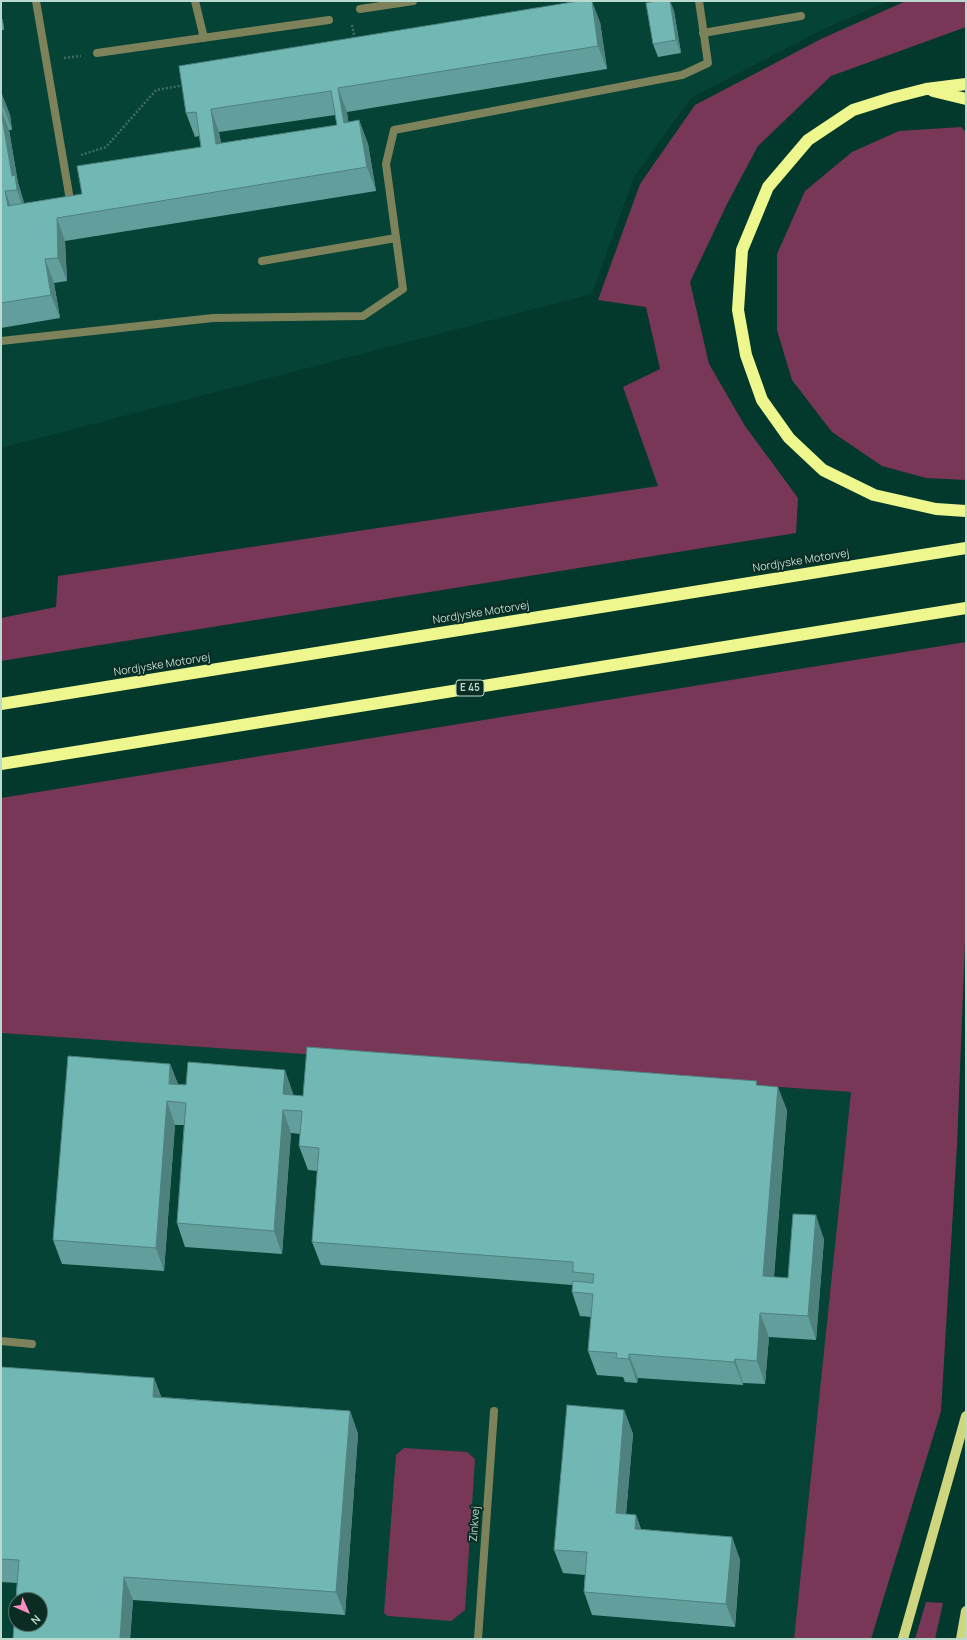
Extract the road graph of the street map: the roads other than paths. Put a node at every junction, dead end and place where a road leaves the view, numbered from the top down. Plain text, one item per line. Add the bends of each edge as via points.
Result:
1 (36, 1) edge
2 (195, 1) edge
3 (413, 1) edge
4 (699, 1) edge
5 (360, 9) dead end
6 (800, 16) dead end
7 (329, 20) dead end
8 (703, 32) junction
9 (204, 38) junction
10 (97, 53) road end
11 (966, 84) edge
12 (926, 89) junction
13 (966, 99) edge
14 (70, 200) edge
15 (396, 238) junction
16 (262, 261) dead end
17 (1, 341) edge
18 (966, 511) edge
19 (966, 548) edge
20 (966, 608) edge
21 (1, 704) edge
22 (1, 764) edge
23 (1, 1341) edge
24 (32, 1344) dead end
25 (494, 1411) dead end
26 (966, 1416) edge
27 (966, 1611) edge
28 (478, 1639) edge
29 (903, 1639) edge
30 (961, 1639) edge

1 - 14 street
2 - 9 street
3 - 5 street
4 - 8 street
6 - 8 street
7 - 9 street
8 - 15 street via 708,63 682,75 394,130 386,164
9 - 10 street
11 - 12 highway
12 - 13 highway
12 - 18 highway via 853,110 808,140 773,181 768,187 742,250 738,310 746,355 762,400 789,438 823,470 874,496 936,509
15 - 16 street
15 - 17 street via 403,289 363,316 213,318
19 - 21 highway, Nordjyske Motorvej
20 - 22 highway, E 45
23 - 24 street
25 - 28 street, Zinkvej
26 - 29 main road
27 - 30 main road

